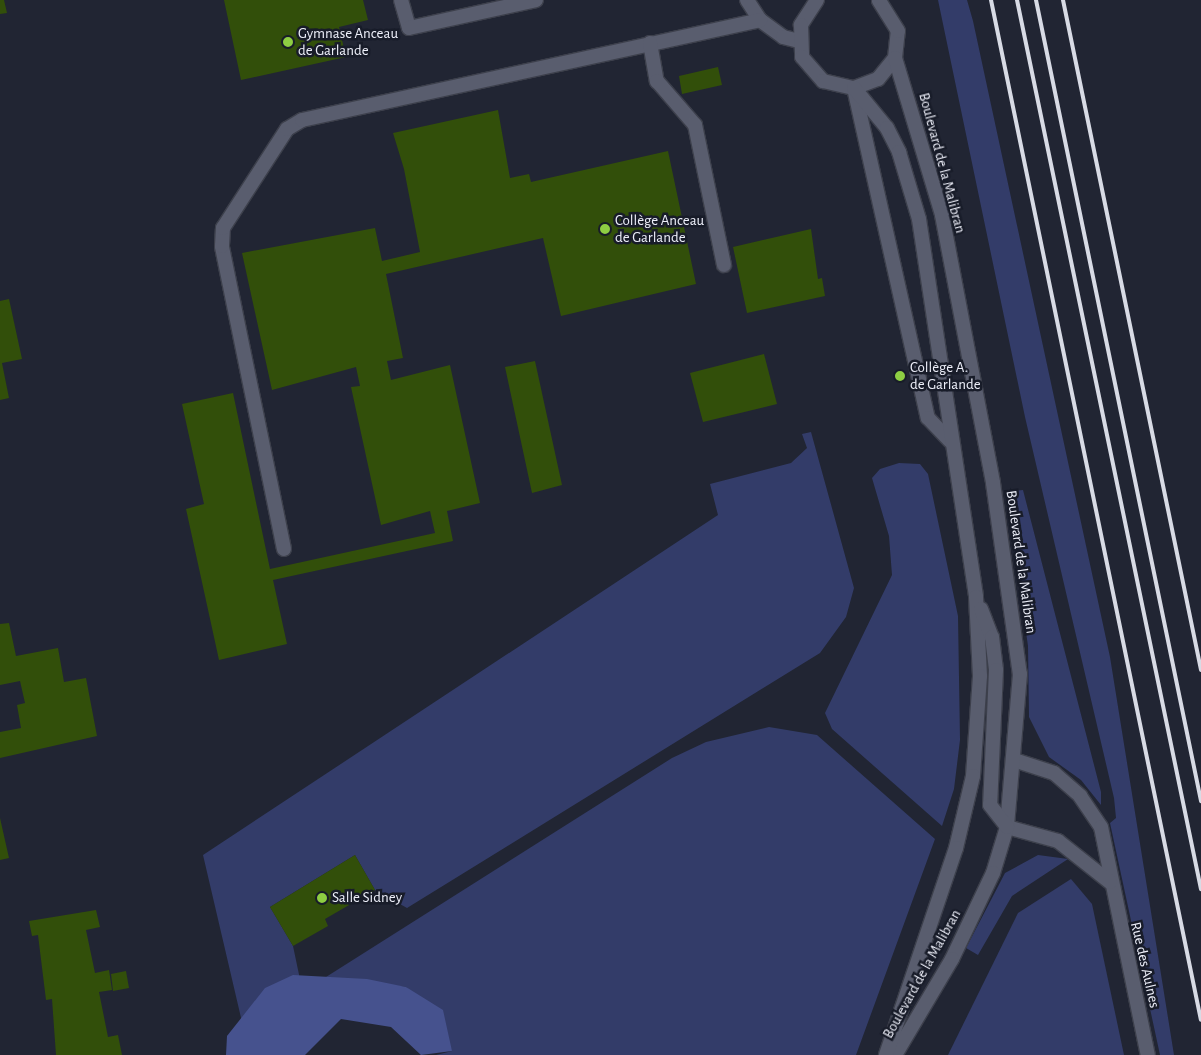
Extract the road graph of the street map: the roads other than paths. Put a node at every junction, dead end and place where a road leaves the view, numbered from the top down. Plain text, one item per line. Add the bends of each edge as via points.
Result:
1 (401, 0) edge
2 (536, 0) edge
3 (747, 0) edge
4 (817, 0) edge
5 (884, 2) edge
6 (760, 20) junction
7 (799, 41) junction
8 (650, 43) junction
9 (895, 58) junction
10 (854, 88) junction
11 (724, 265) dead end
12 (950, 441) junction
13 (284, 549) dead end
14 (976, 597) junction
15 (1014, 760) junction
16 (992, 768) junction
17 (973, 776) junction
18 (1007, 827) junction
19 (1110, 882) junction
20 (886, 1055) edge
21 (895, 1055) edge
22 (1148, 1055) edge

1 - 2 main road via 409,28
3 - 6 main road
4 - 7 main road via 807,11
5 - 9 main road via 898,31
6 - 7 main road via 783,37
6 - 8 main road
7 - 10 main road via 802,57 817,76 838,87
8 - 11 main road via 657,81 696,125
8 - 13 main road via 302,120 287,129 224,228 222,246
9 - 10 main road via 878,79
9 - 15 main road, Boulevard de la Malibran via 942,215 994,483 1020,674
10 - 12 main road via 928,418
10 - 12 main road, Boulevard de la Malibran via 887,128 899,152 919,220
12 - 14 main road, Boulevard de la Malibran
14 - 16 main road via 992,637 996,670
14 - 17 main road, Boulevard de la Malibran via 980,676
15 - 16 main road
15 - 18 main road, Boulevard de la Malibran
15 - 19 main road, Rue des Aulnes via 1054,772 1080,796 1101,827
16 - 17 main road
16 - 18 main road via 990,805
17 - 20 main road, Boulevard de la Malibran via 956,848
18 - 19 main road via 1058,841
18 - 21 main road, Boulevard de la Malibran via 993,873 952,959
19 - 22 main road, Rue des Aulnes

